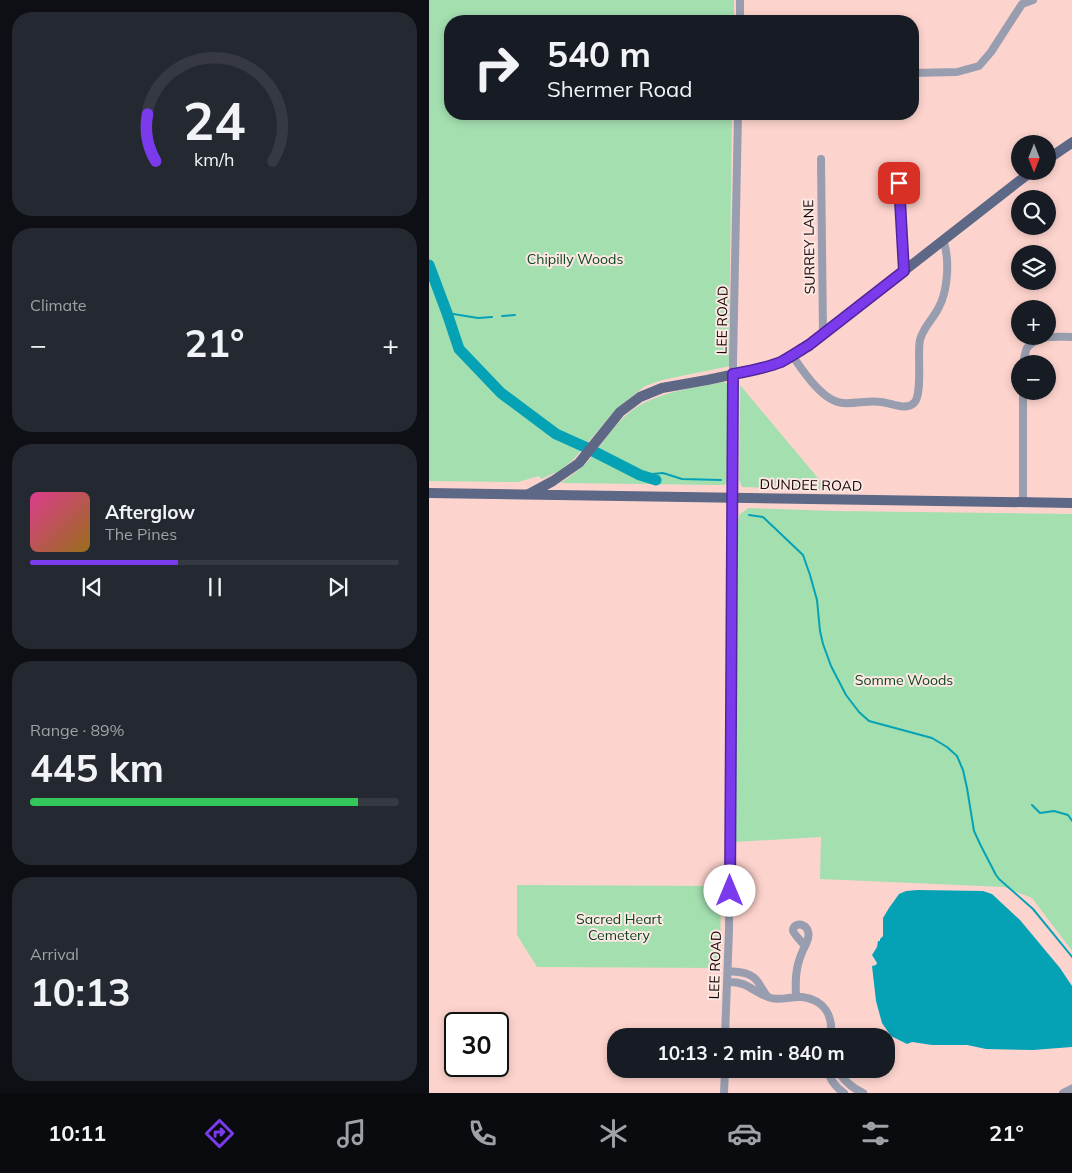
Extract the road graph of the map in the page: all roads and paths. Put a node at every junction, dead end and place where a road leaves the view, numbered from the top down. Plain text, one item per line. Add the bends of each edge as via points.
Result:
1 (740, 0) edge
2 (1013, 0) edge
3 (1033, 0) edge
4 (1022, 4) junction
5 (740, 15) edge
6 (919, 73) edge
7 (738, 120) edge
8 (1072, 142) edge
9 (1057, 153) edge
10 (821, 159) dead end
11 (898, 166) dead end
12 (1020, 180) edge
13 (943, 240) junction
14 (904, 271) junction
15 (823, 334) junction
16 (1072, 337) edge
17 (1025, 355) edge
18 (792, 356) junction
19 (733, 374) junction
20 (1023, 400) edge
21 (429, 493) edge
22 (528, 494) junction
23 (733, 498) junction
24 (1023, 503) junction
25 (1072, 503) edge
26 (805, 946) dead end
27 (729, 971) junction
28 (727, 982) junction
29 (796, 997) junction
30 (769, 998) junction
31 (725, 1028) edge
32 (832, 1028) edge
33 (725, 1078) edge
34 (832, 1078) edge
35 (843, 1078) edge
36 (1072, 1088) edge
37 (724, 1093) edge
38 (844, 1093) edge
39 (863, 1093) edge
40 (1063, 1093) edge

1 - 5 street
2 - 4 street
3 - 4 street
4 - 6 street via 979,66 957,72
7 - 19 street, LEE ROAD
8 - 9 main road
10 - 15 street, SURREY LANE
11 - 14 street
12 - 13 main road
13 - 14 main road
13 - 18 street via 947,256 945,290 939,308 921,337 919,393 914,403 902,406 879,401 838,403 813,383
14 - 15 main road
15 - 18 main road
16 - 17 street via 1037,340 1027,348
18 - 19 main road via 764,368
19 - 22 main road via 662,388 640,397 620,412 579,463
19 - 23 street, LEE ROAD
20 - 24 street
21 - 22 main road, DUNDEE ROAD
22 - 23 main road, DUNDEE ROAD
23 - 24 main road, DUNDEE ROAD
23 - 27 street, LEE ROAD
24 - 25 main road, DUNDEE ROAD
26 - 29 street via 796,973
27 - 28 street, LEE ROAD
27 - 30 street via 754,977
28 - 30 street via 746,984
28 - 31 street, LEE ROAD
29 - 30 street
29 - 32 street via 821,1004
33 - 37 street
34 - 38 street
35 - 39 street
36 - 40 street

